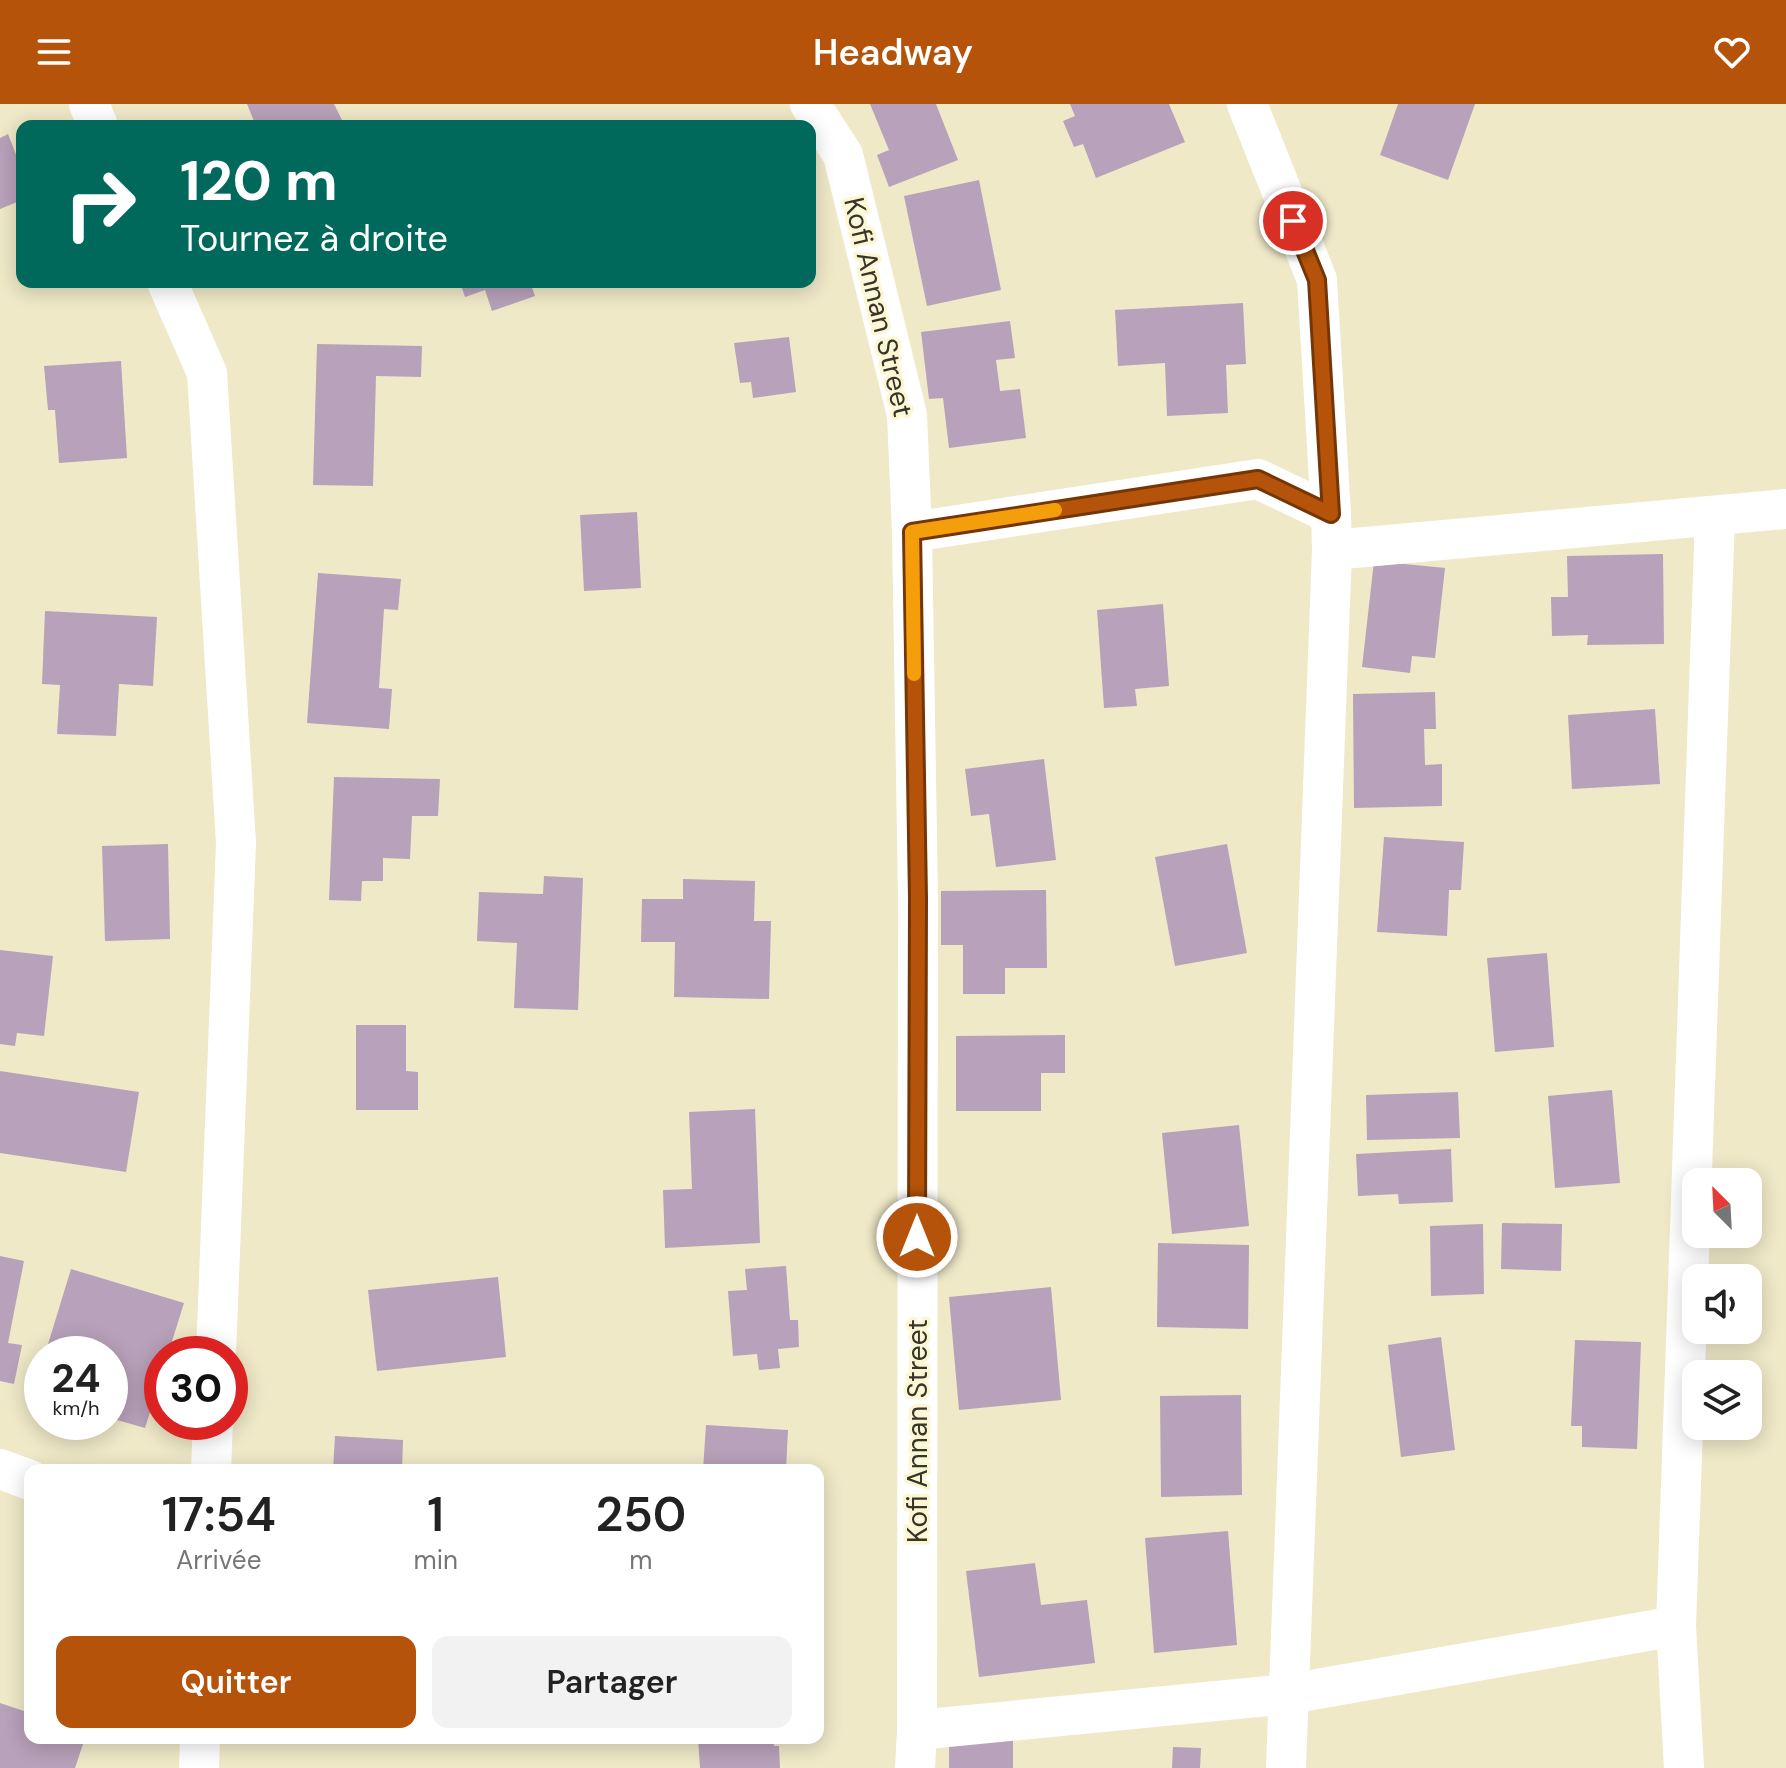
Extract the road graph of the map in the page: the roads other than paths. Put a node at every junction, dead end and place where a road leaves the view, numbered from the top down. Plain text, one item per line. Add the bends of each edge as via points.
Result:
1 (810, 104) edge
2 (1247, 104) edge
3 (170, 288) edge
4 (1786, 509) edge
5 (1715, 516) junction
6 (912, 532) junction
7 (1331, 532) junction
8 (217, 1336) edge
9 (212, 1440) edge
10 (211, 1464) edge
11 (0, 1469) edge
12 (24, 1478) edge
13 (1676, 1626) junction
14 (1289, 1694) junction
15 (200, 1744) edge
16 (916, 1749) edge
17 (199, 1768) edge
18 (1286, 1768) edge
19 (1684, 1768) edge

1 - 6 street, Kofi Annan Street via 843,155 907,415
2 - 7 street via 1317,280
3 - 8 street via 207,373 236,843
4 - 5 street
5 - 7 street
5 - 13 street
6 - 7 street via 1258,479
6 - 16 street, Kofi Annan Street via 918,898
7 - 14 street
9 - 10 street
11 - 12 street
13 - 14 street
13 - 19 street
14 - 16 street
14 - 18 street
15 - 17 street

